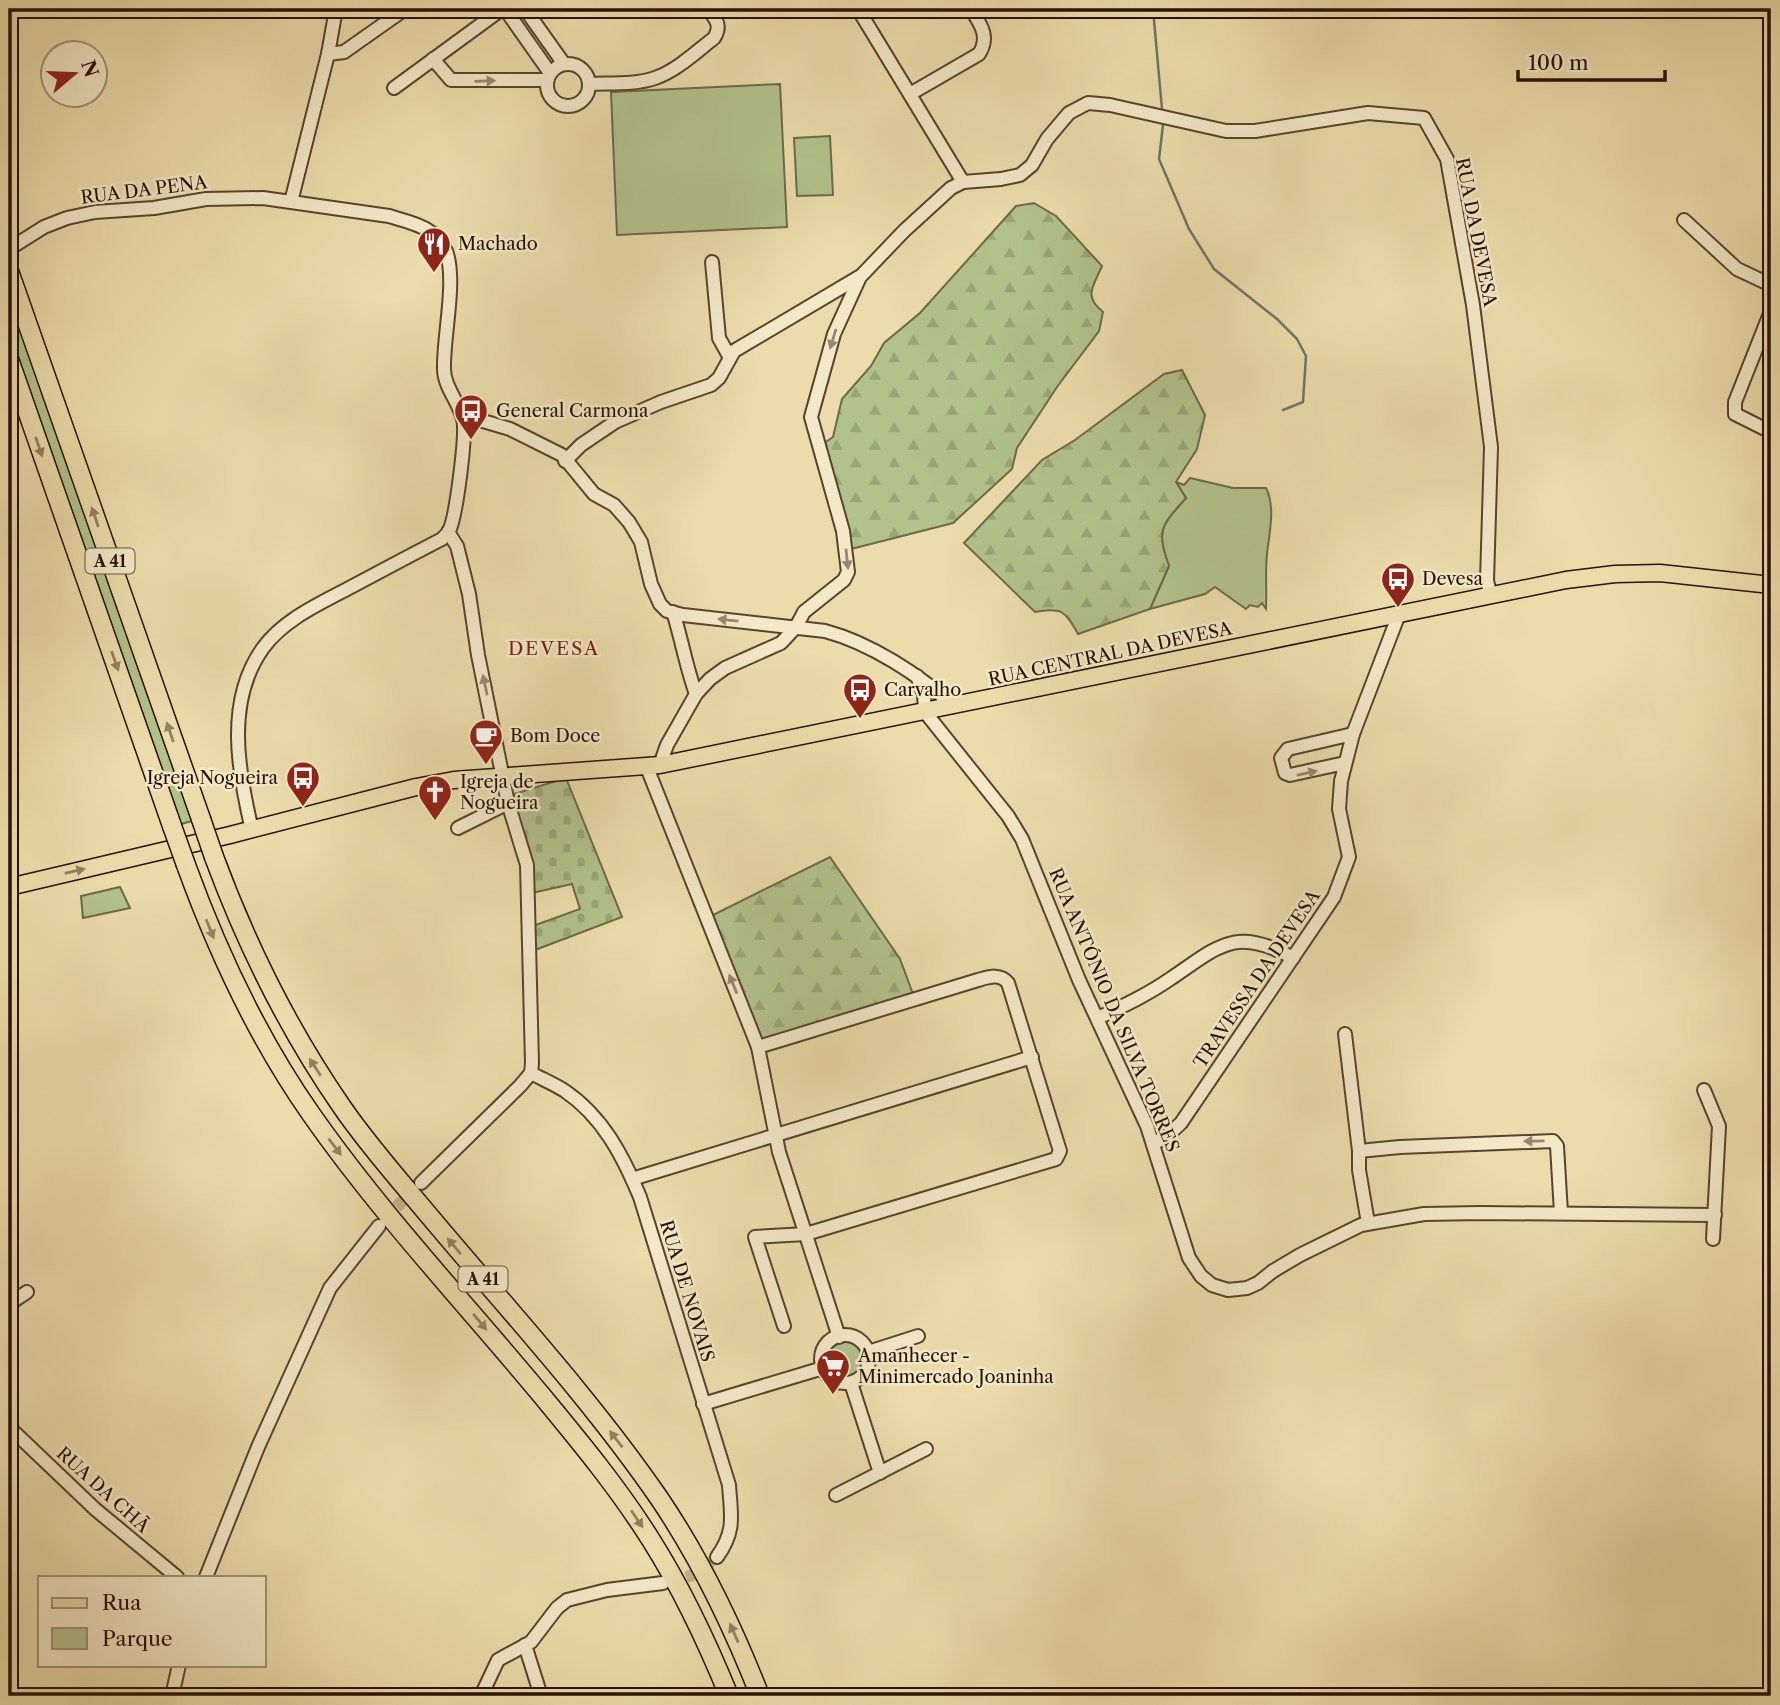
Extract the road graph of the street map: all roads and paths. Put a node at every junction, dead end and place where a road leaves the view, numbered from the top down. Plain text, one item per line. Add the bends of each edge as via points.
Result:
1 (336, 9) edge
2 (405, 9) edge
3 (503, 9) edge
4 (524, 9) edge
5 (708, 9) edge
6 (858, 9) edge
7 (971, 9) edge
8 (328, 54) junction
9 (433, 60) junction
10 (564, 64) junction
11 (549, 76) junction
12 (589, 84) junction
13 (394, 88) dead end
14 (910, 94) junction
15 (963, 182) junction
16 (291, 202) junction
17 (1684, 220) dead end
18 (9, 249) edge
19 (712, 262) dead end
20 (9, 271) edge
21 (860, 277) junction
22 (1771, 285) edge
23 (1771, 312) edge
24 (729, 356) junction
25 (9, 359) edge
26 (464, 421) junction
27 (1771, 432) edge
28 (565, 461) junction
29 (449, 532) junction
30 (1771, 585) edge
31 (1491, 596) junction
32 (673, 612) junction
33 (1399, 614) junction
34 (796, 627) junction
35 (917, 676) junction
36 (696, 694) junction
37 (953, 706) junction
38 (925, 712) junction
39 (1353, 734) junction
40 (1345, 763) junction
41 (653, 765) junction
42 (503, 775) junction
43 (508, 803) junction
44 (458, 828) dead end
45 (252, 830) junction
46 (9, 887) edge
47 (1293, 958) junction
48 (1098, 1018) junction
49 (1345, 1034) dead end
50 (758, 1047) junction
51 (1032, 1057) junction
52 (531, 1073) junction
53 (1704, 1090) dead end
54 (775, 1136) junction
55 (1153, 1144) junction
56 (1359, 1151) junction
57 (632, 1179) junction
58 (421, 1183) tunnel mouth
59 (1560, 1213) junction
60 (1715, 1215) junction
61 (1368, 1223) junction
62 (379, 1226) tunnel mouth
63 (806, 1234) junction
64 (1713, 1239) dead end
65 (27, 1292) dead end
66 (9, 1304) edge
67 (784, 1326) dead end
68 (918, 1336) dead end
69 (839, 1337) junction
70 (868, 1352) junction
71 (823, 1368) junction
72 (851, 1383) junction
73 (703, 1404) junction
74 (10, 1429) edge
75 (926, 1449) dead end
76 (880, 1473) junction
77 (836, 1495) dead end
78 (717, 1557) tunnel mouth
79 (176, 1576) edge
80 (206, 1576) edge
81 (663, 1583) tunnel mouth
82 (525, 1645) junction
83 (179, 1666) edge
84 (172, 1696) edge
85 (481, 1696) edge
86 (541, 1696) edge
87 (729, 1696) edge
88 (760, 1696) edge

1 - 8 street
2 - 8 street via 344,52
3 - 9 street
3 - 11 street
4 - 10 street
5 - 12 street via 719,25 718,32 668,72 640,81
6 - 14 street
7 - 14 street via 985,32 979,54
8 - 16 street
9 -> 11 street via 451,80
9 - 13 street
10 - 11 street
10 - 12 street via 584,70
11 - 12 street via 549,95 564,106 582,101
14 - 15 street
15 - 21 street via 904,231
15 - 31 street, RUA DA DEVESA via 1020,175 1069,113 1088,103 1226,131 1255,131 1368,113 1424,118 1447,159 1473,305 1491,447 1487,581
16 - 18 street, RUA DA PENA via 206,199 95,212 44,227
16 - 26 street, RUA DA PENA via 389,216 435,234 446,252 450,273 444,375
17 - 22 street via 1737,269
19 - 24 street via 719,338
88 -> 20 highway, A 41, bridge via 714,1592 646,1480 380,1157 322,1077 268,986 201,819
21 - 24 street
21 -> 34 street via 834,334 811,417 843,531 848,572 804,612
23 - 27 street via 1735,402 1735,414
24 - 28 street via 711,385 615,422
25 -> 87 highway, A 41, bridge via 210,929 266,1044 342,1156 622,1497 680,1589
26 - 28 street via 510,429
26 - 29 street
28 - 32 street via 594,494 614,505 629,522 641,542 654,594
42 -> 29 street via 469,594
29 - 45 street via 314,606 263,647 240,701 236,737
30 - 31 main road, RUA CENTRAL DA DEVESA via 1638,573 1566,580
31 - 33 main road, RUA CENTRAL DA DEVESA
34 -> 32 street
32 - 36 street
33 - 37 main road, RUA CENTRAL DA DEVESA
33 - 39 street, TRAVESSA DA DEVESA
34 - 35 street via 841,635
34 - 36 street via 781,643 725,668
35 - 37 street
35 - 38 street
36 - 41 street
37 - 38 main road, RUA CENTRAL DA DEVESA
38 - 41 main road, RUA CENTRAL DA DEVESA
38 - 48 street, RUA ANTÓNIO DA SILVA TORRES via 1022,839
39 - 40 street, TRAVESSA DA DEVESA
39 -> 40 street via 1287,749 1281,758 1290,775
40 - 47 street, TRAVESSA DA DEVESA via 1339,809 1349,857 1334,897
41 - 42 main road, RUA CENTRAL DA DEVESA
50 -> 41 street
42 - 43 street
42 - 45 main road, RUA CENTRAL DA DEVESA via 416,788
43 - 44 street
43 - 52 street via 527,865
46 -> 45 main road, RUA CENTRAL DA DEVESA
47 - 48 street via 1270,945 1218,945 1144,996
47 - 55 street, TRAVESSA DA DEVESA via 1181,1123
48 - 55 street, RUA ANTÓNIO DA SILVA TORRES
49 - 56 street
50 - 51 street via 996,976 1008,983
50 - 54 street
51 - 54 street
51 - 63 street via 1059,1144 1056,1159
52 - 57 street, RUA DE NOVAIS via 566,1092 592,1116 609,1134
52 - 58 street
53 - 60 street via 1719,1126
54 - 57 street
54 - 63 street
55 - 61 street, RUA ANTÓNIO DA SILVA TORRES via 1189,1258 1201,1276 1228,1290 1247,1288 1318,1245
59 -> 56 street via 1558,1146 1553,1141
56 - 61 street
57 - 73 street, RUA DE NOVAIS
59 - 60 street, RUA ANTÓNIO DA SILVA TORRES
59 - 61 street, RUA ANTÓNIO DA SILVA TORRES via 1424,1214
60 - 64 street
62 - 80 street via 330,1289 258,1447
63 - 67 street via 755,1237
63 - 69 street
65 - 66 street
68 - 70 street
69 - 70 street via 855,1338
69 - 71 street via 824,1350
70 - 72 street via 866,1371
71 - 72 street via 831,1379
71 - 73 street
72 - 76 street
73 - 78 street, RUA DE NOVAIS via 729,1485 731,1528
74 - 79 street, RUA DA CHÃ
75 - 76 street
76 - 77 street
81 - 82 street via 566,1600
82 - 85 street via 498,1660
82 - 86 street
83 - 84 street

